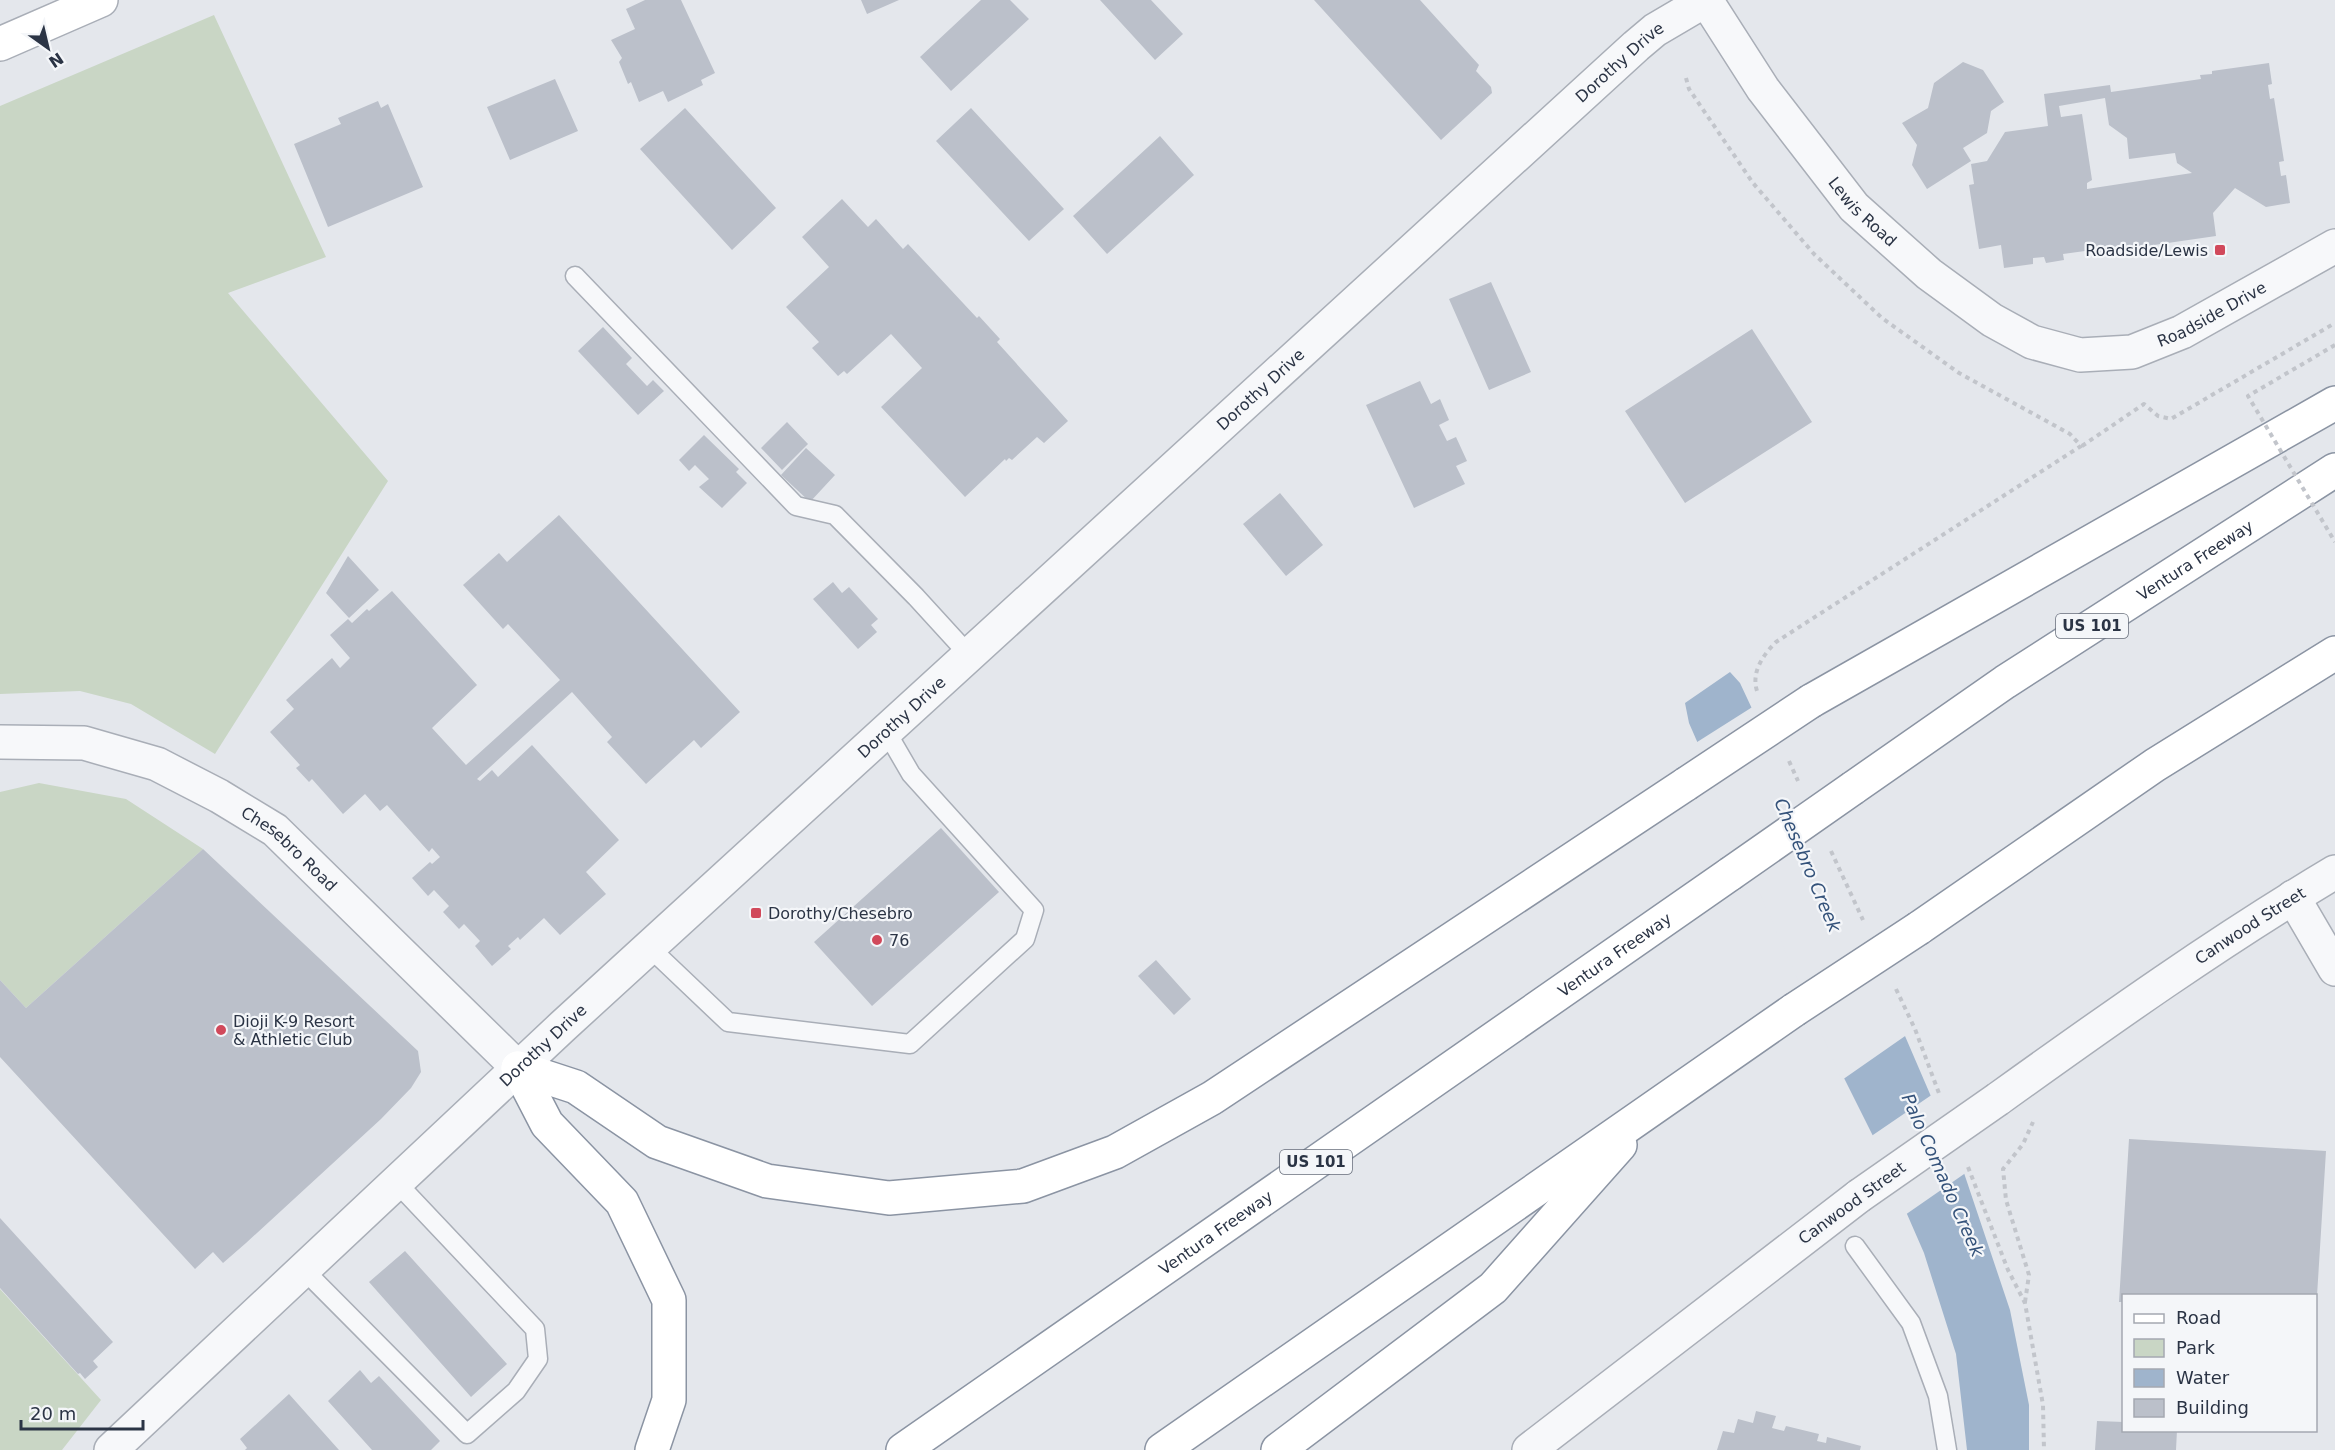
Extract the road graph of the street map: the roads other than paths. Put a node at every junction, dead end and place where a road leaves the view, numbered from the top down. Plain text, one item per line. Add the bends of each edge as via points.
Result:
1 (101, 0) edge
2 (1706, 0) edge
3 (0, 44) edge
4 (2335, 246) edge
5 (575, 276) dead end
6 (2080, 355) joint
7 (2335, 403) edge
8 (2335, 470) edge
9 (2335, 653) edge
10 (969, 655) junction
11 (886, 731) junction
12 (0, 742) edge
13 (2335, 872) edge
14 (2293, 897) junction
15 (649, 947) junction
16 (2335, 969) edge
17 (518, 1068) junction
18 (1657, 1104) junction
19 (396, 1182) junction
20 (1855, 1246) dead end
21 (303, 1269) junction
22 (111, 1450) edge
23 (652, 1450) edge
24 (903, 1450) edge
25 (1162, 1450) edge
26 (1278, 1450) edge
27 (1529, 1450) edge
28 (1947, 1450) edge

1 - 3 main road
2 - 6 street, Lewis Road via 1763,88 1854,207 1929,274 1992,320 2032,342
2 - 10 street, Dorothy Drive via 1636,46
4 - 6 street, Roadside Drive via 2182,332 2132,352
5 - 10 lane via 796,506 835,515
7 - 17 main road, bridge via 1811,701 1212,1098 1114,1152 1023,1186 889,1198 767,1181 657,1142 576,1087
8 - 24 main road, Ventura Freeway / US 101, bridge via 2005,682
9 - 18 main road, bridge via 2155,765
10 - 11 street, Dorothy Drive
11 - 15 street, Dorothy Drive
11 - 15 lane via 911,774 1034,910 1025,939 910,1044 729,1022
12 - 17 street, Chesebro Road via 84,743 157,764 275,830
13 - 14 street, Canwood Street
14 - 16 street
14 - 27 street, Canwood Street, bridge via 2124,1009 1859,1196
15 - 17 street, Dorothy Drive
17 - 19 street, Dorothy Drive
17 - 23 main road via 547,1124 622,1202 669,1300 669,1400
18 - 25 main road
18 - 26 main road via 1494,1288
19 - 21 street, Dorothy Drive
19 - 21 lane via 535,1329 538,1359 516,1391 467,1434
20 - 28 lane via 1911,1323 1938,1396
21 - 22 street, Dorothy Drive

